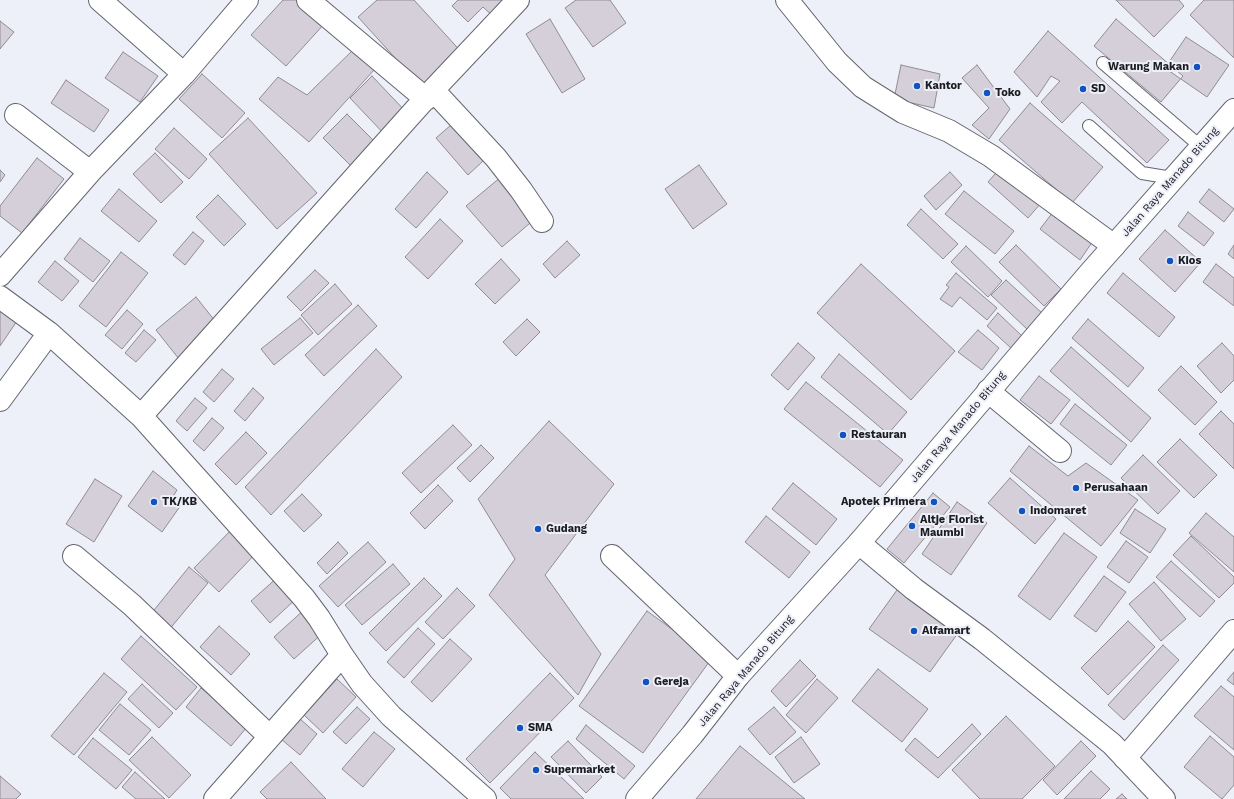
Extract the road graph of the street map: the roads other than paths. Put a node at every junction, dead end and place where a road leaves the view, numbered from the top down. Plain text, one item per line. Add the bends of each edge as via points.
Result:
1 (100, 0) edge
2 (247, 0) edge
3 (308, 0) edge
4 (518, 0) edge
5 (787, 0) edge
6 (1103, 63) dead end
7 (184, 74) junction
8 (430, 95) junction
9 (1234, 111) edge
10 (16, 115) dead end
11 (1089, 126) dead end
12 (1200, 146) junction
13 (90, 172) junction
14 (1172, 178) junction
15 (542, 220) dead end
16 (1114, 246) junction
17 (0, 275) edge
18 (0, 296) edge
19 (49, 333) junction
20 (988, 391) junction
21 (0, 400) edge
22 (140, 416) junction
23 (1060, 451) dead end
24 (859, 543) junction
25 (74, 556) dead end
26 (612, 556) dead end
27 (1234, 631) edge
28 (342, 655) junction
29 (738, 676) junction
30 (269, 736) junction
31 (1125, 758) junction
32 (215, 799) edge
33 (485, 799) edge
34 (637, 799) edge
35 (1164, 799) edge

1 - 7 main road
2 - 7 main road
3 - 8 main road
4 - 8 main road
5 - 16 main road via 838,62 863,87 903,112 949,131 991,156
6 - 12 lane
7 - 13 main road
8 - 15 main road via 496,158
8 - 22 main road
9 - 12 main road, Jalan Raya Manado Bitung
10 - 13 main road
11 - 14 lane via 1142,173
12 - 14 main road, Jalan Raya Manado Bitung
13 - 17 main road
14 - 16 main road, Jalan Raya Manado Bitung
16 - 20 main road, Jalan Raya Manado Bitung
18 - 19 main road
19 - 21 main road
19 - 22 main road
20 - 23 main road
20 - 24 main road, Jalan Raya Manado Bitung
22 - 28 main road via 304,598
24 - 29 main road, Jalan Raya Manado Bitung
24 - 31 main road via 1112,744
25 - 30 main road via 132,605
26 - 29 main road
27 - 31 main road
28 - 30 main road
28 - 33 main road via 362,684 391,716
29 - 34 main road, Jalan Raya Manado Bitung
30 - 32 main road
31 - 35 main road

